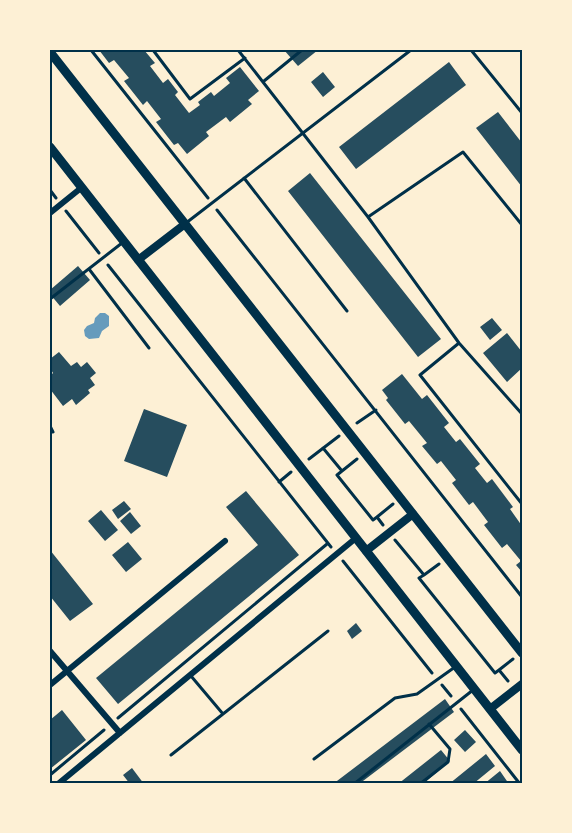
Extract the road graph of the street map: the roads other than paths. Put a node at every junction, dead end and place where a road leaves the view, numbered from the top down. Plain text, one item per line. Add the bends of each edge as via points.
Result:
1 (153, 50) edge
2 (238, 50) edge
3 (302, 50) edge
4 (411, 50) edge
5 (50, 52) edge
6 (244, 58) junction
7 (264, 81) junction
8 (303, 132) junction
9 (50, 147) edge
10 (244, 178) junction
11 (81, 188) junction
12 (50, 213) edge
13 (368, 217) junction
14 (185, 224) junction
15 (522, 225) edge
16 (124, 242) junction
17 (138, 260) junction
18 (89, 269) junction
19 (50, 299) edge
20 (347, 311) dead end
21 (459, 343) junction
22 (149, 348) dead end
23 (522, 414) edge
24 (50, 426) edge
25 (53, 432) dead end
26 (522, 504) edge
27 (413, 514) junction
28 (356, 538) junction
29 (225, 541) dead end
30 (366, 551) junction
31 (328, 630) dead end
32 (50, 651) edge
33 (522, 653) edge
34 (456, 666) junction
35 (66, 672) junction
36 (190, 675) junction
37 (522, 684) edge
38 (50, 685) edge
39 (474, 689) junction
40 (490, 709) junction
41 (223, 714) junction
42 (429, 724) junction
43 (120, 733) junction
44 (522, 750) edge
45 (171, 755) dead end
46 (314, 759) dead end
47 (58, 783) edge
48 (354, 783) edge
49 (420, 783) edge

1 - 6 lane via 190,99
2 - 6 lane
3 - 7 lane
4 - 8 lane
5 - 14 main road
6 - 7 lane
7 - 8 lane
8 - 10 lane
8 - 13 lane
9 - 11 main road
10 - 14 lane
10 - 20 lane
11 - 12 street
11 - 16 main road
13 - 15 lane via 463,152
13 - 21 lane
14 - 17 street
14 - 27 main road
16 - 17 main road
16 - 18 lane
17 - 28 main road
18 - 19 lane
18 - 22 lane
21 - 23 lane
21 - 26 lane via 420,375
24 - 25 lane
27 - 30 street
27 - 33 main road
28 - 30 main road
28 - 36 street
29 - 35 street
30 - 34 main road
31 - 41 lane
32 - 35 street
34 - 39 main road
34 - 46 lane via 417,694 395,698
35 - 38 street
35 - 43 street
36 - 41 lane
36 - 43 street
37 - 40 street
39 - 40 main road
39 - 42 lane
40 - 44 main road
41 - 45 lane
42 - 48 lane
42 - 49 lane via 450,749 448,762
43 - 47 street

